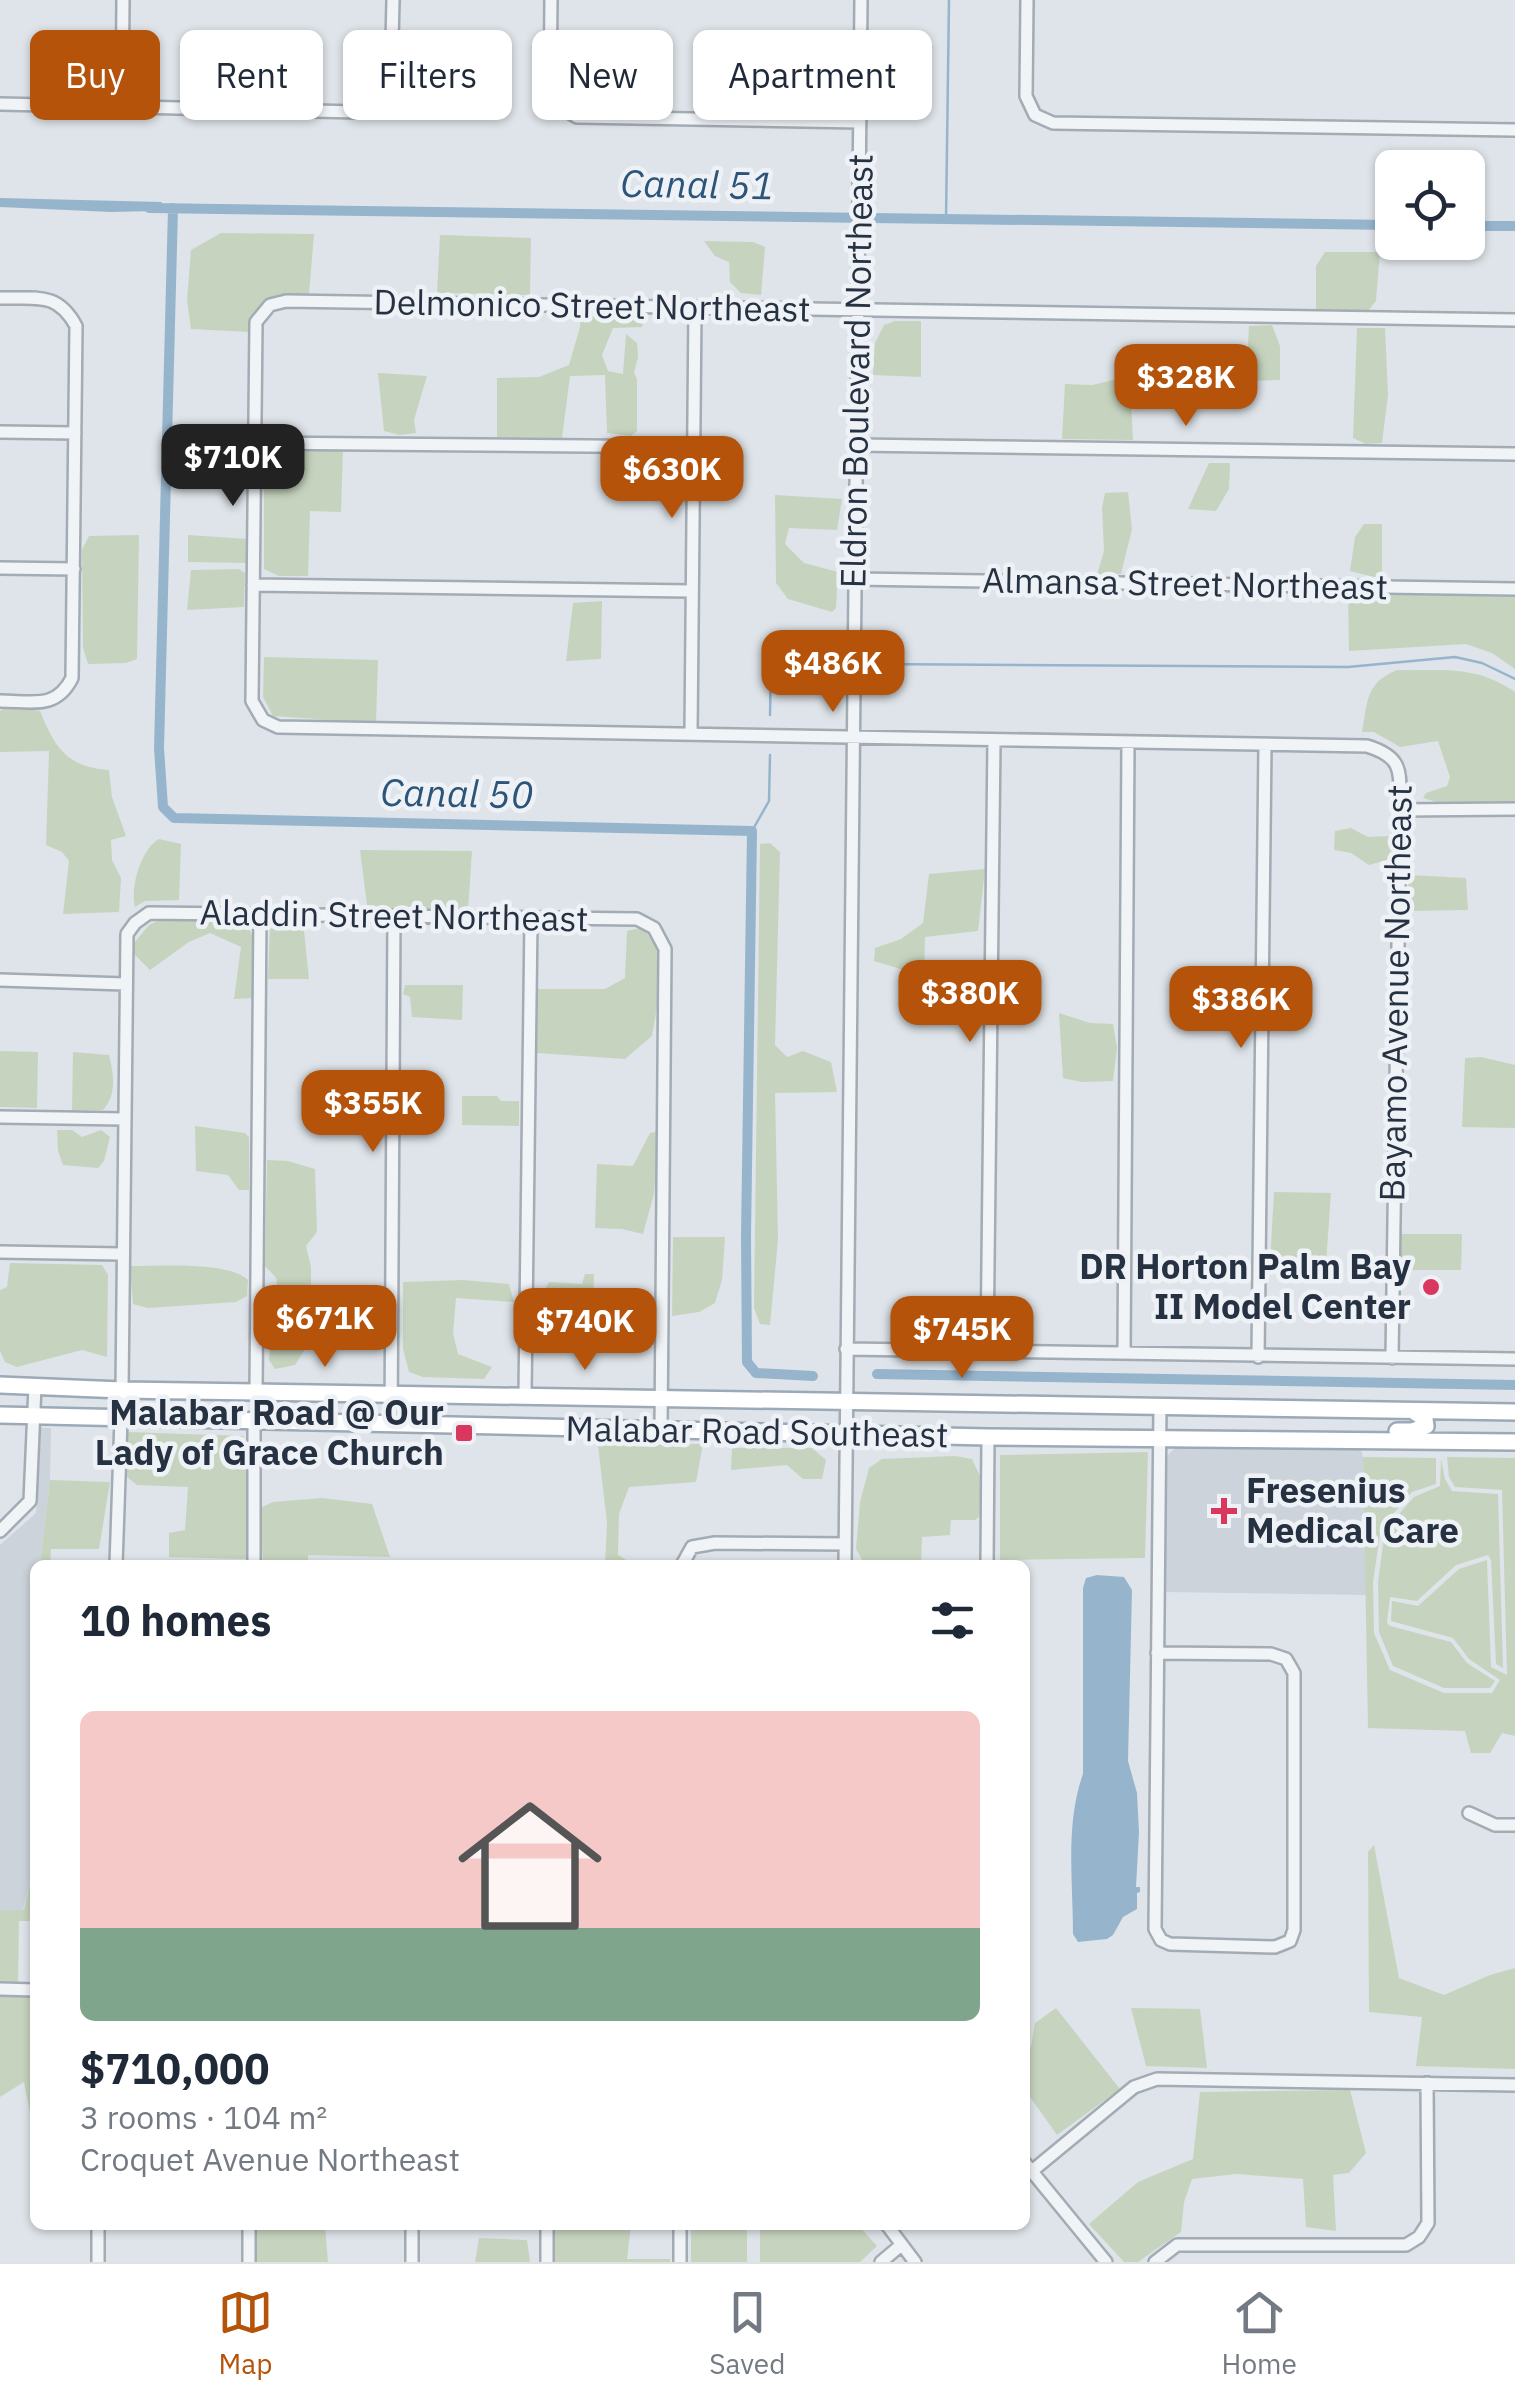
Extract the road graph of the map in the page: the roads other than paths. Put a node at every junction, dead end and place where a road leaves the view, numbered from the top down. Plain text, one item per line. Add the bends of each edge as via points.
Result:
1 (123, 0) edge
2 (392, 0) edge
3 (550, 0) edge
4 (861, 0) edge
5 (1027, 0) edge
6 (123, 30) edge
7 (0, 104) edge
8 (30, 104) edge
9 (160, 107) edge
10 (860, 122) junction
11 (1515, 130) edge
12 (0, 298) edge
13 (695, 308) junction
14 (858, 311) junction
15 (1515, 320) edge
16 (0, 432) edge
17 (75, 433) junction
18 (254, 443) junction
19 (856, 445) junction
20 (694, 447) junction
21 (1515, 454) edge
22 (0, 568) edge
23 (74, 569) junction
24 (854, 579) junction
25 (253, 584) junction
26 (1515, 588) edge
27 (691, 591) junction
28 (0, 701) edge
29 (691, 733) junction
30 (853, 736) junction
31 (994, 740) junction
32 (1128, 742) junction
33 (1265, 745) junction
34 (1400, 810) junction
35 (1515, 810) edge
36 (260, 912) junction
37 (394, 916) junction
38 (530, 918) junction
39 (0, 980) edge
40 (125, 984) junction
41 (0, 1117) edge
42 (124, 1120) junction
43 (0, 1252) edge
44 (121, 1254) junction
45 (846, 1348) junction
46 (987, 1351) junction
47 (1124, 1353) junction
48 (1258, 1356) junction
49 (1392, 1358) junction
50 (1515, 1359) edge
51 (0, 1385) edge
52 (36, 1386) junction
53 (122, 1390) junction
54 (256, 1391) junction
55 (392, 1394) junction
56 (526, 1394) junction
57 (661, 1397) junction
58 (845, 1402) junction
59 (1160, 1406) junction
60 (1410, 1410) junction
61 (0, 1415) edge
62 (1515, 1415) edge
63 (34, 1417) junction
64 (120, 1420) junction
65 (254, 1422) junction
66 (391, 1424) junction
67 (660, 1429) junction
68 (845, 1433) junction
69 (988, 1436) junction
70 (1160, 1438) junction
71 (1310, 1440) junction
72 (1481, 1440) junction
73 (1515, 1442) edge
74 (0, 1532) edge
75 (845, 1544) junction
76 (116, 1560) edge
77 (254, 1560) edge
78 (685, 1560) edge
79 (845, 1560) edge
80 (987, 1560) edge
81 (1157, 1654) junction
82 (1469, 1813) dead end
83 (1515, 1825) edge
84 (0, 1989) edge
85 (30, 1990) edge
86 (1427, 2084) junction
87 (1515, 2085) edge
88 (1030, 2166) edge
89 (1030, 2168) edge
90 (98, 2230) edge
91 (249, 2230) edge
92 (412, 2230) edge
93 (547, 2230) edge
94 (680, 2230) edge
95 (890, 2230) edge
96 (900, 2246) junction
97 (98, 2262) edge
98 (249, 2262) edge
99 (412, 2262) edge
100 (547, 2262) edge
101 (680, 2262) edge
102 (881, 2262) edge
103 (915, 2262) edge
104 (1106, 2262) edge
105 (1155, 2262) edge

1 - 6 street
2 - 9 street via 391,84 382,102 360,112
3 - 10 street via 550,92 577,117
4 - 10 street, Eldron Boulevard Northeast
5 - 11 street via 1029,106 1053,124
7 - 8 street
10 - 14 street, Eldron Boulevard Northeast
12 - 17 street via 50,299 66,308 76,326
13 - 14 street, Delmonico Street Northeast
13 - 18 street, Delmonico Street Northeast via 286,301 270,306 256,322
13 - 20 street
14 - 15 street, Delmonico Street Northeast
14 - 19 street, Eldron Boulevard Northeast
16 - 17 street
17 - 23 street
18 - 20 street
18 - 25 street
19 - 21 street
19 - 24 street, Eldron Boulevard Northeast
20 - 27 street
22 - 23 street
23 - 28 street via 72,678 63,695
24 - 26 street, Almansa Street Northeast
24 - 30 street, Eldron Boulevard Northeast
25 - 27 street
25 - 29 street via 252,701 262,720 278,726
27 - 29 street
29 - 30 street
30 - 31 street
30 - 45 street, Eldron Boulevard Northeast
31 - 32 street
31 - 46 street
32 - 33 street
32 - 47 street
33 - 34 street, Bayamo Avenue Northeast via 1388,752 1399,766
33 - 48 street
34 - 35 street
34 - 49 street, Bayamo Avenue Northeast
36 - 37 street, Aladdin Street Northeast
36 - 40 street, Aladdin Street Northeast via 149,914 127,934
36 - 54 street
37 - 38 street, Aladdin Street Northeast
37 - 55 street
38 - 56 street
38 - 57 street, Aladdin Street Northeast via 637,920 654,928 665,949
39 - 40 street
40 - 42 street
41 - 42 street
42 - 44 street
43 - 44 street
44 - 53 street
45 - 46 street
45 - 58 street, Eldron Boulevard Northeast
46 - 47 street
47 - 48 street
48 - 49 street
49 - 50 street
51 - 52 main road, Malabar Road Southeast
52 - 53 main road, Malabar Road Southeast
52 - 63 street
53 - 54 main road, Malabar Road Southeast
53 - 64 street
54 - 55 main road, Malabar Road Southeast
55 - 56 main road, Malabar Road Southeast
55 - 66 street
56 - 57 main road, Malabar Road Southeast
57 - 58 main road, Malabar Road Southeast
57 - 67 street
58 - 59 main road, Malabar Road Southeast
58 - 68 street, Eldron Boulevard Northeast
59 - 60 main road, Malabar Road Southeast
59 - 70 street
60 - 62 main road, Malabar Road Southeast
60 - 71 main road via 1426,1426 1336,1430
61 - 63 main road, Malabar Road Southeast
62 - 72 main road via 1454,1424 1455,1432
63 - 64 main road, Malabar Road Southeast
63 - 74 street via 30,1500
64 - 65 main road, Malabar Road Southeast
64 - 76 street
65 - 66 main road, Malabar Road Southeast
65 - 77 street
66 - 67 main road, Malabar Road Southeast
67 - 68 main road, Malabar Road Southeast
68 - 69 main road, Malabar Road Southeast
68 - 75 street, Eldron Boulevard Northeast
69 - 70 main road, Malabar Road Southeast
69 - 80 street
70 - 71 main road, Malabar Road Southeast
70 - 81 street
71 - 72 main road, Malabar Road Southeast
72 - 73 main road, Malabar Road Southeast
75 - 78 street via 715,1542 692,1548
75 - 79 street, Eldron Boulevard Northeast
81 - 81 street via 1155,1928 1170,1944 1290,1941 1294,1673 1271,1654
82 - 83 street via 1495,1825
84 - 85 street
86 - 87 street
86 - 88 street via 1157,2079 1134,2087
86 - 105 street via 1428,2222 1419,2238 1406,2245 1176,2245
89 - 104 street
90 - 97 street
91 - 98 street
92 - 99 street
93 - 100 street
94 - 101 street
95 - 96 street
96 - 102 street
96 - 103 street

